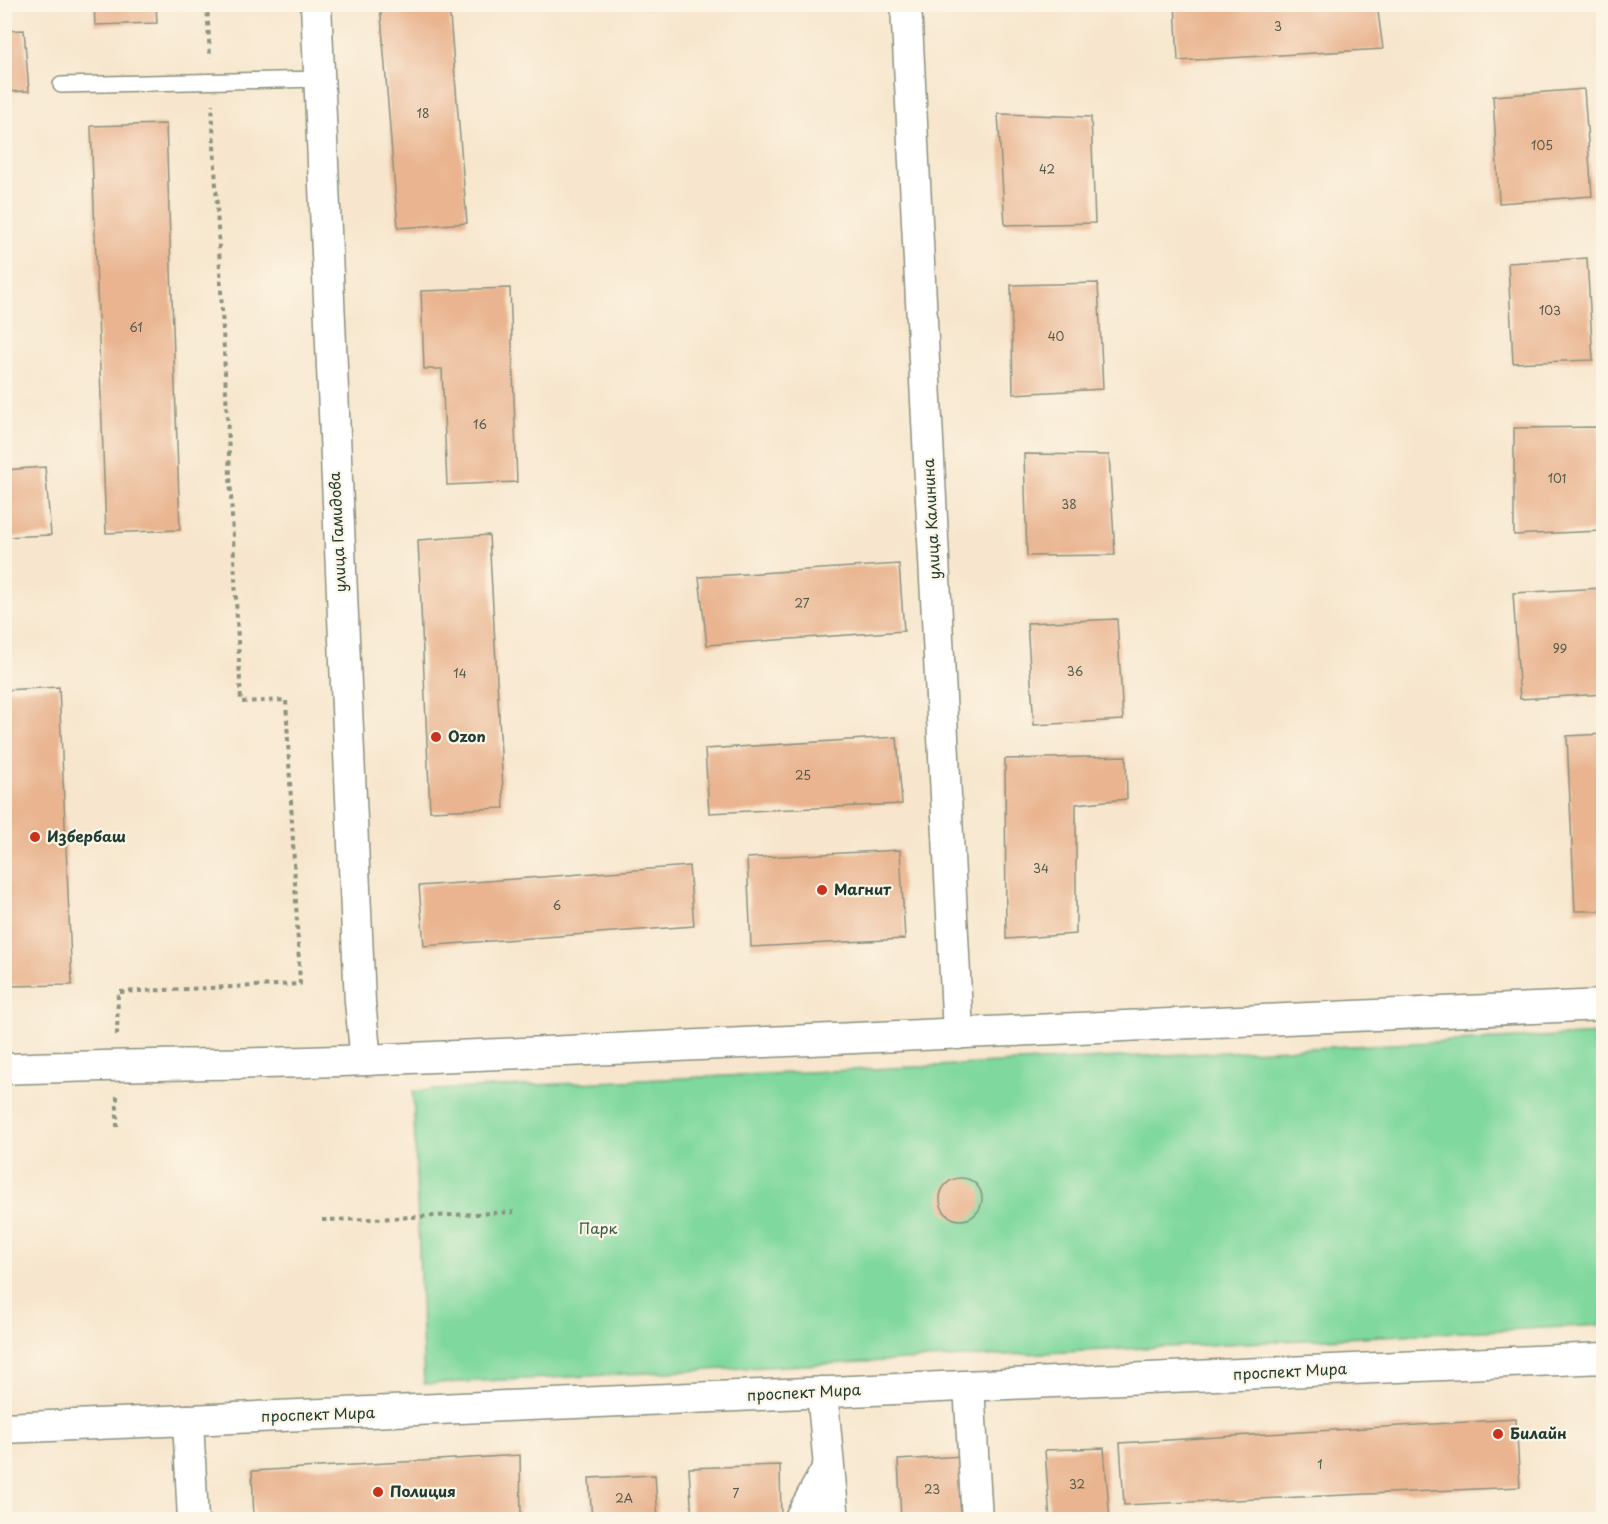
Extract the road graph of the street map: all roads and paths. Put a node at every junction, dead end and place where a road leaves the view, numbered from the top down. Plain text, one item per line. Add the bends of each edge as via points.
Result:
1 (207, 4) edge
2 (316, 4) edge
3 (906, 4) edge
4 (319, 79) junction
5 (211, 80) junction
6 (61, 84) dead end
7 (118, 992) dead end
8 (1604, 1005) edge
9 (958, 1034) junction
10 (366, 1060) junction
11 (4, 1069) edge
12 (514, 1212) dead end
13 (322, 1220) dead end
14 (1604, 1358) edge
15 (969, 1386) junction
16 (822, 1392) junction
17 (188, 1420) junction
18 (4, 1428) edge
19 (828, 1467) junction
20 (193, 1520) edge
21 (798, 1520) edge
22 (834, 1520) edge
23 (977, 1520) edge

1 - 5 path
2 - 4 street, улица Гамидова
3 - 9 street, улица Калинина
4 - 5 lane
4 - 10 street, улица Гамидова via 359,979
5 - 6 lane
5 - 7 path via 241,702 286,700 300,984
8 - 9 street
9 - 10 street
10 - 11 street
12 - 13 path
14 - 15 street, проспект Мира
15 - 16 street, проспект Мира
15 - 23 street
16 - 17 street, проспект Мира
16 - 19 street
17 - 18 street, проспект Мира
17 - 20 street
19 - 21 street
19 - 22 street

